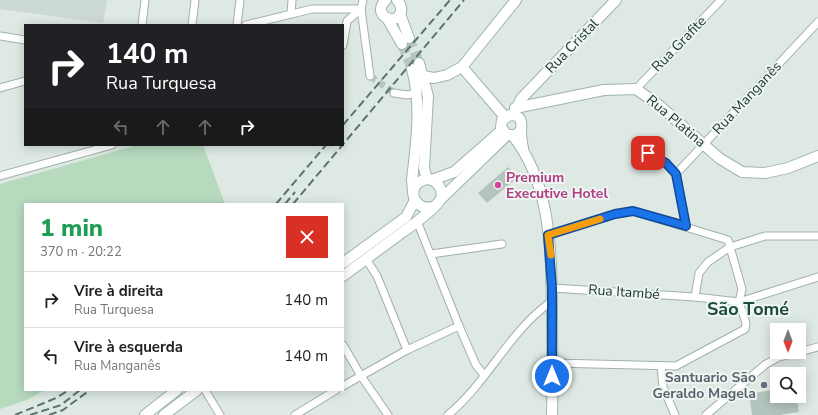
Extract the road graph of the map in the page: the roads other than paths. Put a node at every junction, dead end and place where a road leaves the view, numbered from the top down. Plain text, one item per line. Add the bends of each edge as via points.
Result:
1 (145, 0) edge
2 (195, 0) edge
3 (240, 0) edge
4 (292, 0) edge
5 (363, 0) edge
6 (516, 0) edge
7 (616, 0) edge
8 (721, 0) edge
9 (381, 3) edge
10 (400, 5) edge
11 (361, 9) junction
12 (291, 14) junction
13 (387, 18) junction
14 (818, 22) edge
15 (142, 24) edge
16 (192, 24) edge
17 (237, 24) edge
18 (250, 24) edge
19 (0, 36) edge
20 (344, 39) edge
21 (24, 40) edge
22 (462, 68) junction
23 (370, 76) dead end
24 (423, 76) junction
25 (24, 81) edge
26 (0, 88) edge
27 (636, 88) junction
28 (529, 92) junction
29 (394, 93) tunnel mouth
30 (417, 93) junction
31 (525, 105) junction
32 (512, 124) junction
33 (705, 144) junction
34 (106, 146) edge
35 (94, 148) edge
36 (648, 153) dead end
37 (818, 156) edge
38 (676, 174) junction
39 (0, 176) edge
40 (429, 180) junction
41 (414, 198) junction
42 (438, 203) junction
43 (417, 221) junction
44 (686, 226) junction
45 (548, 235) junction
46 (818, 236) edge
47 (502, 244) dead end
48 (730, 247) junction
49 (431, 254) junction
50 (366, 259) junction
51 (344, 262) edge
52 (344, 275) edge
53 (818, 277) edge
54 (552, 288) junction
55 (695, 297) junction
56 (552, 301) junction
57 (739, 302) junction
58 (459, 326) junction
59 (344, 347) edge
60 (818, 347) edge
61 (408, 350) junction
62 (806, 350) edge
63 (775, 359) edge
64 (553, 363) junction
65 (662, 366) junction
66 (484, 375) junction
67 (360, 376) junction
68 (344, 385) edge
69 (176, 391) edge
70 (196, 391) edge
71 (206, 391) edge
72 (334, 391) edge
73 (145, 415) edge
74 (164, 415) edge
75 (220, 415) edge
76 (295, 415) edge
77 (388, 415) edge
78 (448, 415) edge
79 (552, 415) edge
80 (675, 415) edge
81 (706, 415) edge

1 - 15 street
2 - 16 street
3 - 17 street
4 - 12 street
5 - 11 street
6 - 22 street
7 - 28 street, Rua Cristal
8 - 27 street, Rua Grafite
9 - 13 street via 382,14
10 - 13 street via 394,18
10 - 13 street via 406,41
11 - 12 street via 312,9
11 - 20 street via 347,21
11 - 23 street
12 - 18 street
14 - 33 street, Rua Manganês
19 - 21 street
22 - 24 street via 434,78
22 - 32 street
24 - 30 street via 416,66
24 - 40 street via 428,103 424,168
25 - 26 street
27 - 31 street, Rua Platina via 604,90
27 - 33 street, Rua Platina
28 - 31 street, Rua Cristal
28 - 32 street, Rua Cristal
29 - 30 street
30 - 41 street via 419,110 412,180
31 - 32 street
31 - 32 street, Rua Platina
32 - 40 street via 454,172
32 - 42 street
32 - 45 street via 530,161 542,196
33 - 37 street, Rua Platina via 719,158 742,172 765,173 781,170
33 - 38 street, Rua Manganês
34 - 35 street
35 - 39 street
36 - 38 street via 666,163
38 - 44 street
40 - 41 street via 415,186
40 - 42 street via 439,185 442,194
41 - 42 street via 417,204 426,208
41 - 51 street via 406,217
42 - 43 street
43 - 49 street
43 - 50 street
44 - 45 street via 633,211 615,214
44 - 48 street via 728,240
45 - 54 street
46 - 48 street via 765,236
47 - 49 street
48 - 55 street via 708,262 699,273
48 - 57 street via 742,289
49 - 58 street
50 - 52 street
50 - 61 street via 377,276
53 - 57 street
54 - 55 street, Rua Itambé
54 - 56 street
55 - 57 street, Rua Itambé
56 - 64 street
56 - 66 street via 524,325
57 - 65 street via 746,323 745,329 676,366
58 - 61 street
58 - 66 street via 476,365
59 - 67 street
60 - 62 street
61 - 67 street
63 - 81 street
64 - 65 street
64 - 79 street
65 - 80 street via 663,387
66 - 78 street
67 - 68 street
67 - 77 street
69 - 73 street
70 - 74 street
71 - 75 street
72 - 76 street

